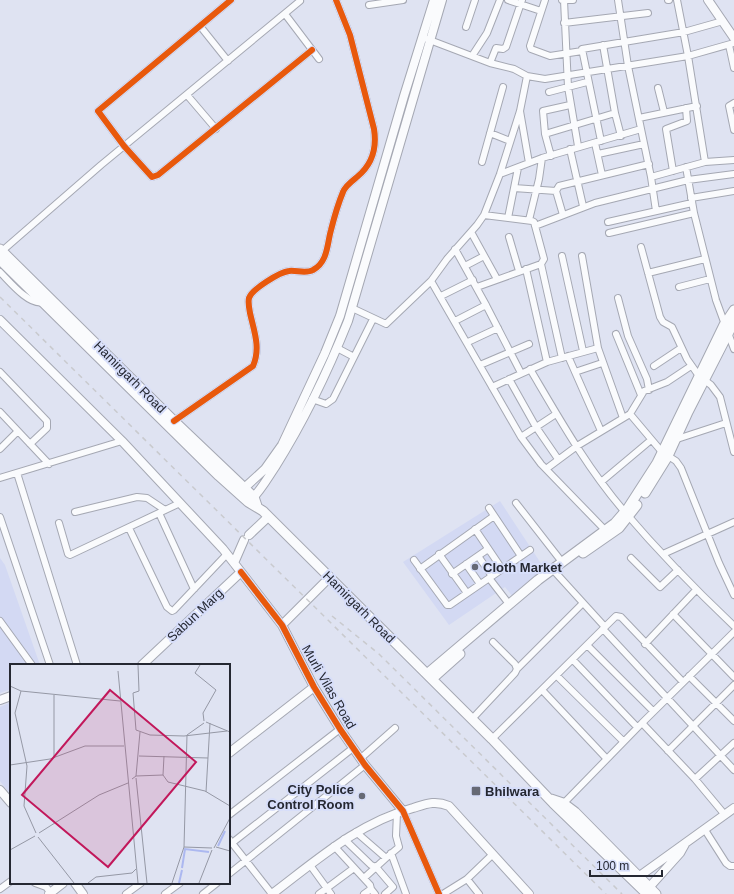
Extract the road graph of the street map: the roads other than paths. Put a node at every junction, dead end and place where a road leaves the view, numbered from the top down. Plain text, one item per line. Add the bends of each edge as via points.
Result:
1 (231, 0) edge
2 (336, 0) edge
3 (403, 0) edge
4 (434, 0) edge
5 (442, 0) edge
6 (475, 0) edge
7 (500, 0) edge
8 (508, 0) edge
9 (545, 0) edge
10 (563, 0) edge
11 (572, 0) edge
12 (618, 0) edge
13 (677, 0) edge
14 (708, 0) edge
15 (713, 0) edge
16 (300, 1) dead end
17 (391, 1) edge
18 (521, 2) edge
19 (369, 5) dead end
20 (541, 11) junction
21 (648, 13) dead end
22 (285, 14) junction
23 (621, 16) junction
24 (723, 21) junction
25 (564, 23) junction
26 (200, 26) junction
27 (466, 27) dead end
28 (684, 32) junction
29 (734, 32) edge
30 (422, 38) junction
31 (431, 41) junction
32 (624, 42) junction
33 (732, 42) edge
34 (603, 45) junction
35 (312, 50) junction
36 (582, 52) junction
37 (566, 54) junction
38 (472, 56) junction
39 (688, 56) junction
40 (319, 59) dead end
41 (228, 61) junction
42 (490, 63) junction
43 (628, 66) junction
44 (734, 68) edge
45 (607, 70) junction
46 (586, 73) junction
47 (527, 76) junction
48 (567, 76) junction
49 (587, 82) junction
50 (503, 87) dead end
51 (568, 87) junction
52 (658, 88) dead end
53 (549, 92) dead end
54 (187, 95) junction
55 (734, 102) edge
56 (570, 105) junction
57 (697, 106) junction
58 (686, 108) junction
59 (520, 111) junction
60 (664, 112) junction
61 (615, 113) junction
62 (640, 118) junction
63 (595, 119) junction
64 (574, 126) junction
65 (216, 129) junction
66 (641, 129) junction
67 (734, 130) edge
68 (490, 133) junction
69 (545, 134) junction
70 (621, 136) junction
71 (510, 141) junction
72 (598, 142) junction
73 (644, 144) junction
74 (124, 146) junction
75 (578, 146) junction
76 (570, 149) junction
77 (598, 154) junction
78 (550, 156) junction
79 (542, 158) junction
80 (734, 160) edge
81 (482, 162) dead end
82 (705, 162) junction
83 (529, 163) junction
84 (649, 164) junction
85 (686, 167) junction
86 (518, 168) junction
87 (674, 171) junction
88 (500, 174) junction
89 (734, 174) edge
90 (602, 175) junction
91 (651, 176) junction
92 (577, 180) junction
93 (688, 180) junction
94 (514, 188) junction
95 (652, 190) junction
96 (536, 191) junction
97 (556, 191) junction
98 (734, 191) edge
99 (692, 200) junction
100 (583, 206) junction
101 (656, 211) junction
102 (694, 214) junction
103 (484, 215) junction
104 (563, 216) junction
105 (508, 218) junction
106 (529, 220) junction
107 (608, 222) dead end
108 (535, 226) junction
109 (471, 232) junction
110 (609, 234) dead end
111 (509, 237) dead end
112 (641, 247) dead end
113 (455, 249) junction
114 (1, 253) edge
115 (484, 256) junction
116 (562, 256) dead end
117 (582, 256) dead end
118 (705, 258) junction
119 (541, 264) junction
120 (465, 266) junction
121 (526, 269) junction
122 (519, 271) junction
123 (0, 272) edge
124 (648, 274) junction
125 (497, 279) junction
126 (710, 279) junction
127 (473, 280) junction
128 (431, 281) junction
129 (476, 287) junction
130 (679, 288) dead end
131 (441, 296) junction
132 (618, 298) dead end
133 (45, 299) junction
134 (486, 305) junction
135 (352, 308) junction
136 (733, 317) edge
137 (373, 319) junction
138 (455, 320) junction
139 (1, 322) edge
140 (498, 328) junction
141 (725, 329) junction
142 (616, 334) dead end
143 (468, 342) junction
144 (529, 344) dead end
145 (337, 348) junction
146 (598, 348) junction
147 (681, 348) junction
148 (734, 349) edge
149 (583, 351) junction
150 (510, 352) junction
151 (354, 357) junction
152 (565, 357) junction
153 (547, 362) junction
154 (602, 363) junction
155 (480, 365) junction
156 (654, 366) dead end
157 (691, 366) junction
158 (530, 369) junction
159 (0, 372) edge
160 (575, 372) junction
161 (521, 373) junction
162 (702, 378) junction
163 (509, 379) junction
164 (492, 387) junction
165 (649, 390) junction
166 (641, 395) junction
167 (312, 399) junction
168 (0, 412) edge
169 (556, 414) junction
170 (630, 414) junction
171 (623, 418) junction
172 (174, 421) junction
173 (726, 423) junction
174 (536, 427) junction
175 (18, 431) junction
176 (601, 431) junction
177 (520, 437) junction
178 (651, 440) junction
179 (122, 441) junction
180 (671, 441) junction
181 (30, 444) junction
182 (577, 446) junction
183 (0, 449) edge
184 (734, 452) edge
185 (665, 454) junction
186 (558, 460) junction
187 (49, 464) junction
188 (546, 469) junction
189 (18, 473) junction
190 (0, 478) edge
191 (601, 482) junction
192 (241, 491) junction
193 (253, 502) junction
194 (180, 503) junction
195 (516, 503) dead end
196 (489, 508) dead end
197 (165, 510) junction
198 (75, 512) dead end
199 (159, 513) junction
200 (627, 514) junction
201 (494, 516) junction
202 (0, 517) edge
203 (268, 517) junction
204 (734, 522) edge
205 (58, 523) dead end
206 (129, 528) junction
207 (474, 529) junction
208 (606, 530) junction
209 (708, 534) junction
210 (488, 549) junction
211 (530, 550) dead end
212 (227, 554) junction
213 (439, 554) junction
214 (663, 554) junction
215 (478, 556) junction
216 (521, 556) junction
217 (631, 558) dead end
218 (414, 560) dead end
219 (562, 562) junction
220 (234, 563) junction
221 (466, 564) junction
222 (420, 569) junction
223 (502, 569) junction
224 (678, 570) junction
225 (241, 572) junction
226 (555, 572) junction
227 (452, 574) junction
228 (490, 577) junction
229 (329, 578) junction
230 (480, 584) junction
231 (194, 589) junction
232 (696, 590) junction
233 (467, 593) junction
234 (734, 595) edge
235 (583, 603) junction
236 (509, 604) junction
237 (673, 614) junction
238 (0, 621) edge
239 (282, 626) junction
240 (734, 626) edge
241 (604, 628) junction
242 (734, 632) edge
243 (493, 642) dead end
244 (645, 644) junction
245 (587, 646) junction
246 (712, 653) junction
247 (572, 660) junction
248 (31, 664) edge
249 (50, 664) edge
250 (77, 664) edge
251 (143, 664) edge
252 (517, 669) junction
253 (557, 676) junction
254 (689, 676) junction
255 (429, 677) junction
256 (734, 677) edge
257 (683, 682) junction
258 (734, 685) edge
259 (314, 687) junction
260 (542, 690) junction
261 (10, 696) edge
262 (666, 698) junction
263 (0, 700) edge
264 (715, 703) junction
265 (653, 711) junction
266 (472, 719) junction
267 (734, 721) edge
268 (639, 725) junction
269 (692, 726) junction
270 (395, 728) dead end
271 (340, 729) junction
272 (492, 739) junction
273 (623, 741) junction
274 (734, 743) edge
275 (353, 748) junction
276 (668, 751) junction
277 (230, 752) edge
278 (721, 756) junction
279 (606, 758) junction
280 (363, 762) junction
281 (734, 770) edge
282 (695, 780) junction
283 (0, 790) edge
284 (10, 802) edge
285 (561, 806) junction
286 (734, 808) edge
287 (400, 812) junction
288 (230, 814) edge
289 (725, 815) junction
290 (705, 830) junction
291 (356, 832) junction
292 (344, 839) junction
293 (230, 842) edge
294 (686, 844) junction
295 (334, 846) junction
296 (391, 853) junction
297 (492, 855) junction
298 (386, 858) junction
299 (246, 861) junction
300 (310, 865) junction
301 (734, 866) edge
302 (376, 867) junction
303 (354, 868) junction
304 (230, 873) edge
305 (364, 878) junction
306 (636, 878) junction
307 (467, 879) junction
308 (10, 882) edge
309 (38, 884) edge
310 (62, 884) edge
311 (76, 884) edge
312 (140, 884) edge
313 (179, 884) edge
314 (216, 884) edge
315 (0, 888) edge
316 (327, 888) junction
317 (647, 891) edge
318 (373, 892) edge
319 (50, 893) edge
320 (83, 894) edge
321 (126, 894) edge
322 (166, 894) edge
323 (203, 894) edge
324 (272, 894) edge
325 (319, 894) edge
326 (331, 894) edge
327 (364, 894) edge
328 (385, 894) edge
329 (406, 894) edge
330 (438, 894) edge
331 (443, 894) edge
332 (479, 894) edge
333 (529, 894) edge
334 (656, 894) edge

1 - 26 street
2 - 172 street via 350,35 374,128 375,143 371,162 368,168 343,191 330,232 328,249 318,266 309,271 278,274 249,298 258,346 253,366
3 - 17 street
4 - 30 street
5 - 31 street
6 - 27 street
7 - 38 street via 487,33
8 - 18 street
9 - 20 street
10 - 11 street
10 - 25 street
12 - 23 street
13 - 28 street
14 - 24 street
15 - 29 street
16 - 22 street
17 - 19 street
18 - 20 street
18 - 42 street via 506,47 496,48
20 - 37 street via 531,47 547,56
21 - 23 street
22 - 35 street
22 - 41 street
23 - 25 street
23 - 32 street
24 - 28 street
24 - 33 street
25 - 37 street
26 - 41 street
26 - 74 street via 98,111
28 - 32 street
28 - 39 street
30 - 31 street
30 - 192 street via 340,316 282,445 265,469
31 - 38 street
31 - 135 street
32 - 34 street
32 - 43 street
33 - 39 street
33 - 44 street
34 - 36 street via 583,48
34 - 45 street
35 - 40 street
35 - 65 street
36 - 37 street
36 - 46 street
37 - 48 street
38 - 42 street
39 - 43 street
39 - 57 street
41 - 54 street
42 - 47 street via 514,69
43 - 45 street
43 - 62 street
45 - 46 street
45 - 61 street
46 - 48 street
46 - 49 street
47 - 48 street via 545,79
47 - 59 street
48 - 51 street
49 - 51 street
49 - 63 street
50 - 68 street
51 - 53 street
51 - 56 street
52 - 60 street
54 - 65 street
54 - 74 street
55 - 67 street via 729,106
56 - 64 street
56 - 69 street via 543,110
57 - 58 street
57 - 82 street
58 - 60 street
58 - 87 street via 687,121 666,129
59 - 71 street
59 - 83 street
60 - 62 street
61 - 63 street
61 - 70 street
62 - 66 street
63 - 64 street
63 - 72 street
64 - 69 street
64 - 75 street
65 - 74 street via 155,177 149,174
66 - 70 street
66 - 73 street
68 - 71 street
68 - 81 street
69 - 78 street
70 - 72 street
71 - 88 street
72 - 75 street
72 - 77 street
73 - 77 street
73 - 84 street
74 - 114 street
75 - 76 street
76 - 78 street
76 - 92 street
77 - 90 street
78 - 79 street
79 - 83 street
79 - 96 street
80 - 82 street
82 - 85 street
83 - 86 street
84 - 90 street
84 - 91 street
85 - 87 street
85 - 93 street
86 - 88 street
86 - 94 street
87 - 91 street
88 - 103 street
89 - 93 street
90 - 92 street
91 - 95 street
92 - 97 street via 559,186
92 - 100 street
93 - 95 street
93 - 99 street
94 - 96 street
94 - 105 street
95 - 100 street
95 - 101 street
96 - 97 street
96 - 106 street
97 - 104 street
98 - 99 street
99 - 101 street
99 - 102 street
100 - 104 street
101 - 107 street
102 - 110 street
102 - 118 street
103 - 105 street
103 - 109 street
104 - 108 street
105 - 106 street
106 - 108 street via 534,222
108 - 119 street via 544,259
109 - 113 street
109 - 115 street
111 - 122 street
112 - 124 street
113 - 120 street
113 - 128 street
114 - 133 main road, Hamirgarh Road
115 - 120 street
115 - 125 street
116 - 149 street
117 - 146 street
118 - 124 street
118 - 126 street
119 - 121 street
119 - 152 street
120 - 127 street
121 - 122 street
121 - 153 street
122 - 125 street
123 - 133 street via 28,299 35,302
124 - 147 street via 660,317 672,327
125 - 129 street
126 - 130 street
126 - 141 street
127 - 129 street
127 - 131 street
128 - 131 street
128 - 137 street via 386,324
129 - 134 street
131 - 138 street
132 - 165 street via 628,336
133 - 172 main road, Hamirgarh Road
133 - 192 main road, Hamirgarh Road via 169,427
134 - 138 street
134 - 140 street
135 - 137 street
135 - 145 street
136 - 141 main road
137 - 151 street
138 - 143 street
139 - 179 street
140 - 143 street
140 - 150 street
141 - 148 street
141 - 162 main road
142 - 166 street
143 - 155 street
144 - 150 street
145 - 151 street
145 - 167 street
146 - 149 street
146 - 154 street
147 - 156 street
147 - 157 street
149 - 152 street
150 - 155 street
150 - 161 street
151 - 167 street via 329,404
152 - 153 street
152 - 160 street
153 - 158 street
154 - 160 street
154 - 171 street
155 - 164 street
157 - 162 street
157 - 165 street
158 - 161 street
158 - 169 street
159 - 181 street via 46,420 47,428
160 - 176 street
161 - 163 street
162 - 173 street via 720,397
162 - 180 main road
163 - 164 street
163 - 174 street
164 - 177 street
165 - 166 street
166 - 170 street
167 - 193 street
168 - 175 street
169 - 174 street
169 - 182 street
170 - 171 street
170 - 178 street
171 - 176 street
172 - 192 main road, Hamirgarh Road
173 - 180 street
173 - 184 street
174 - 177 street
174 - 186 street
175 - 181 street
175 - 183 street
176 - 182 street
177 - 188 street
178 - 185 street
178 - 191 street
179 - 187 street
179 - 194 street
180 - 185 main road
181 - 187 street
182 - 186 street
182 - 191 street
185 - 200 main road
185 - 209 street via 682,468
186 - 188 street
187 - 189 street
188 - 208 street
189 - 190 street
189 - 250 street
191 - 200 street
192 - 193 main road, Hamirgarh Road
193 - 203 main road, Hamirgarh Road
194 - 197 street
194 - 212 street
195 - 219 street
196 - 201 street
197 - 198 street via 147,498 137,496
197 - 199 street
199 - 206 street
199 - 231 street
200 - 208 main road
200 - 214 street
200 - 226 main road via 616,530
201 - 207 street
201 - 216 street
202 - 249 street
203 - 220 street via 247,537
203 - 229 main road, Hamirgarh Road
204 - 209 street
205 - 206 street via 70,555
206 - 231 street via 170,609 174,610
207 - 210 street
207 - 213 street
208 - 219 main road
209 - 214 street
209 - 234 street
210 - 215 street
210 - 223 street
211 - 216 street
212 - 220 street
212 - 231 street
213 - 222 street
213 - 227 street
214 - 224 street
215 - 221 street
215 - 228 street
216 - 223 street
217 - 224 street via 660,587
218 - 222 street
219 - 236 main road
220 - 225 street
221 - 227 street
221 - 230 street
222 - 233 street via 447,605
223 - 228 street
224 - 232 street
225 - 239 street, Murli Vilas Road
225 - 251 street, Sabun Marg
226 - 235 street
226 - 255 main road
227 - 233 street
228 - 230 street
228 - 236 street
229 - 239 street
229 - 255 main road, Hamirgarh Road
230 - 233 street
232 - 237 street
232 - 240 street
235 - 241 street
235 - 252 street
236 - 255 main road
237 - 244 street
237 - 246 street
238 - 248 street
239 - 259 street, Murli Vilas Road
241 - 244 street via 616,616 620,617
241 - 245 street
241 - 262 street
242 - 246 street
243 - 252 street
244 - 257 street
245 - 247 street
245 - 265 street
246 - 254 street
246 - 256 street
247 - 253 street
247 - 268 street
252 - 266 street
253 - 260 street
253 - 273 street
254 - 257 street
254 - 264 street
255 - 266 main road, Hamirgarh Road
257 - 262 street
258 - 264 street
259 - 271 street, Murli Vilas Road
259 - 277 street
260 - 272 street
260 - 279 street
261 - 263 street
262 - 265 street
262 - 269 street
264 - 267 street
264 - 269 street
265 - 268 street
266 - 272 main road, Hamirgarh Road
268 - 273 street
268 - 276 street
269 - 276 street
269 - 278 street
270 - 280 street
271 - 275 street, Murli Vilas Road
271 - 288 street
272 - 285 main road, Hamirgarh Road via 549,799
273 - 279 street
274 - 278 street
275 - 280 street, Murli Vilas Road
275 - 293 street
276 - 282 street
278 - 281 street
278 - 282 street
279 - 285 street
280 - 287 street, Murli Vilas Road
280 - 299 street
282 - 289 street
283 - 284 street
285 - 306 main road
286 - 289 street
287 - 291 street
287 - 296 street via 396,836 399,847
287 - 297 street via 435,802 448,806
287 - 330 street
289 - 290 street
290 - 294 street
290 - 301 street via 726,863
291 - 292 street
291 - 298 street
292 - 295 street
292 - 302 street
293 - 299 street
294 - 306 street
294 - 317 street
295 - 300 street
295 - 303 street
296 - 298 street
296 - 329 street
297 - 307 street
297 - 333 street
298 - 302 street
299 - 304 street
299 - 324 street
300 - 316 street
300 - 324 street
302 - 305 street
302 - 328 street via 393,887
303 - 305 street
303 - 316 street
305 - 318 street
306 - 317 main road
307 - 331 street
307 - 332 street
308 - 315 street
309 - 319 street via 46,887
310 - 319 street
311 - 320 street
312 - 321 street
313 - 322 street
314 - 323 street
316 - 325 street
316 - 326 street
317 - 334 main road
318 - 327 street

